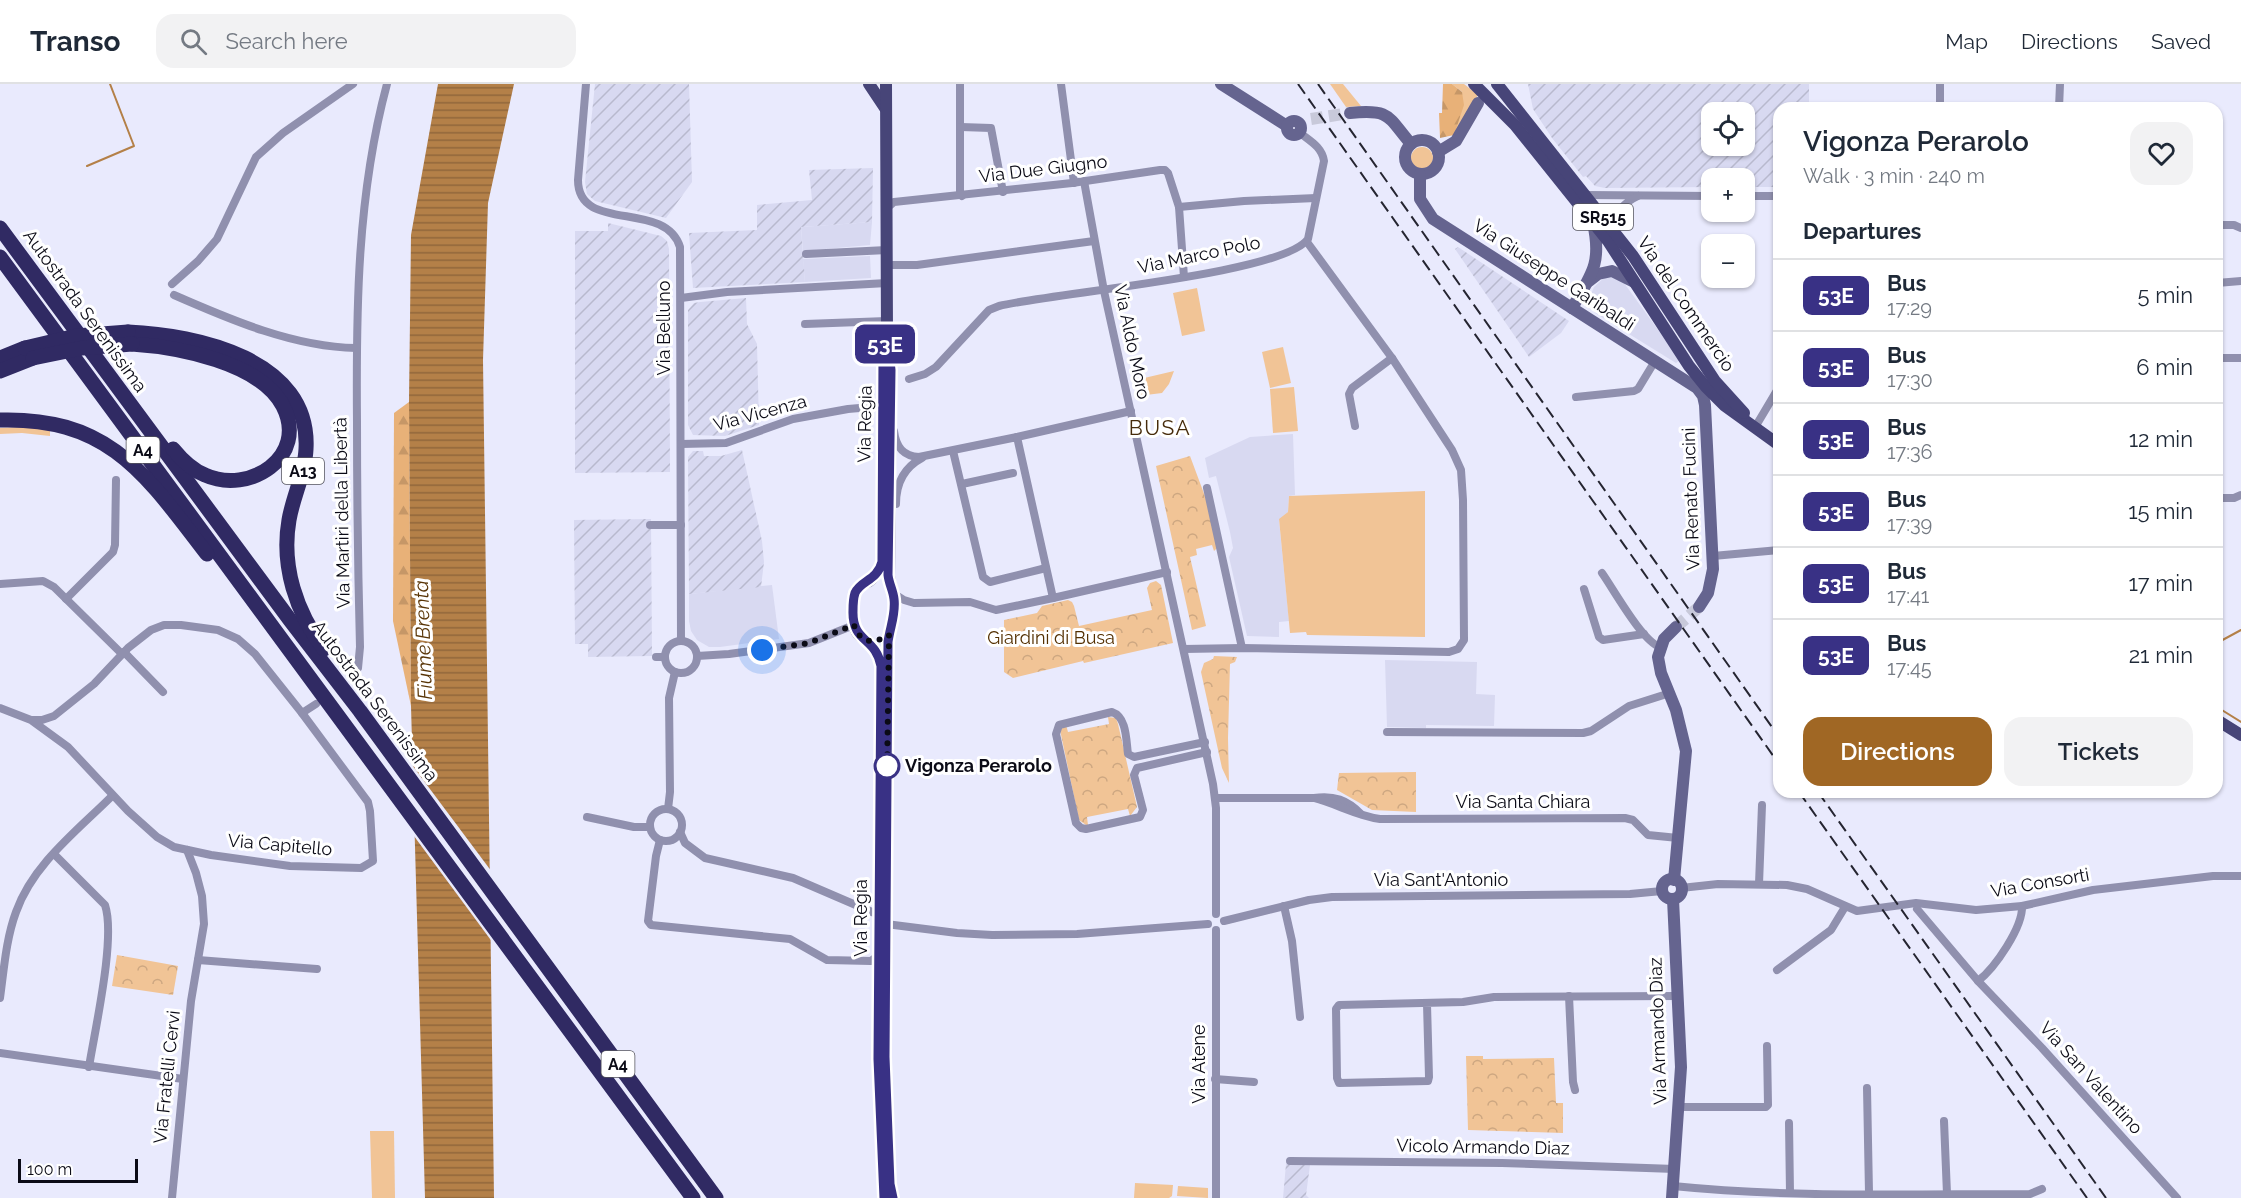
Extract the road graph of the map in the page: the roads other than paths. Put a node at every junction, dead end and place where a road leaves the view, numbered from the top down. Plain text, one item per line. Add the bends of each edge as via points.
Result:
1 (352, 84) edge
2 (387, 84) edge
3 (586, 84) edge
4 (870, 84) edge
5 (880, 84) edge
6 (886, 84) edge
7 (960, 84) edge
8 (1061, 84) edge
9 (1221, 84) edge
10 (1474, 84) edge
11 (1497, 84) edge
12 (1940, 84) edge
13 (2060, 84) edge
14 (1940, 102) edge
15 (2059, 102) edge
16 (1478, 103) dead end
17 (886, 109) junction
18 (1350, 113) tunnel mouth
19 (1304, 125) joint
20 (961, 127) junction
21 (1412, 144) junction
22 (1438, 152) junction
23 (1420, 174) junction
24 (1084, 182) junction
25 (1074, 183) junction
26 (1003, 192) junction
27 (1586, 195) junction
28 (962, 196) junction
29 (1638, 196) junction
30 (1701, 196) edge
31 (1755, 196) edge
32 (1773, 196) edge
33 (1316, 198) junction
34 (1179, 207) junction
35 (887, 208) junction
36 (1593, 223) junction
37 (2223, 225) edge
38 (0, 228) edge
39 (2241, 228) edge
40 (1612, 229) junction
41 (1095, 241) junction
42 (1306, 242) junction
43 (887, 250) junction
44 (806, 254) dead end
45 (0, 257) edge
46 (887, 265) junction
47 (1184, 277) junction
48 (1589, 281) junction
49 (2241, 281) edge
50 (1634, 282) junction
51 (2223, 282) edge
52 (887, 283) junction
53 (172, 284) dead end
54 (1104, 291) junction
55 (174, 295) dead end
56 (681, 298) junction
57 (1572, 308) junction
58 (805, 324) dead end
59 (887, 327) junction
60 (130, 338) junction
61 (356, 348) junction
62 (29, 353) junction
63 (0, 358) edge
64 (1392, 358) junction
65 (2223, 358) edge
66 (2241, 358) edge
67 (1655, 361) junction
68 (891, 370) junction
69 (0, 371) edge
70 (909, 379) dead end
71 (111, 380) junction
72 (1696, 388) joint
73 (1576, 397) dead end
74 (1773, 397) edge
75 (1729, 405) junction
76 (883, 406) junction
77 (1131, 411) junction
78 (0, 420) edge
79 (1757, 424) junction
80 (1354, 426) dead end
81 (1773, 434) edge
82 (1017, 437) junction
83 (1773, 440) edge
84 (681, 444) junction
85 (953, 451) junction
86 (925, 457) junction
87 (1012, 473) dead end
88 (116, 480) dead end
89 (962, 484) junction
90 (1207, 488) dead end
91 (2241, 495) edge
92 (2223, 498) edge
93 (650, 525) dead end
94 (681, 525) junction
95 (889, 537) junction
96 (1773, 551) edge
97 (1713, 556) junction
98 (1046, 568) junction
99 (1167, 572) junction
100 (1602, 573) dead end
101 (868, 582) junction
102 (0, 584) edge
103 (1584, 589) dead end
104 (891, 590) junction
105 (1053, 598) junction
106 (66, 599) junction
107 (914, 603) junction
108 (1700, 607) tunnel mouth
109 (893, 617) junction
110 (854, 625) junction
111 (1676, 627) tunnel mouth
112 (1644, 634) junction
113 (889, 635) junction
114 (681, 641) junction
115 (868, 642) junction
116 (286, 644) junction
117 (1660, 647) junction
118 (1242, 648) junction
119 (1184, 649) junction
120 (123, 653) junction
121 (697, 656) junction
122 (675, 672) junction
123 (351, 676) dead end
124 (164, 692) dead end
125 (1670, 693) junction
126 (316, 704) dead end
127 (0, 708) edge
128 (360, 711) junction
129 (302, 713) junction
130 (54, 716) junction
131 (31, 720) junction
132 (2223, 724) edge
133 (1387, 732) dead end
134 (2241, 735) edge
135 (57, 738) junction
136 (1204, 742) junction
137 (1207, 752) junction
138 (112, 796) junction
139 (1215, 798) junction
140 (1762, 805) dead end
141 (668, 809) junction
142 (587, 817) dead end
143 (650, 827) junction
144 (680, 832) junction
145 (1678, 838) junction
146 (660, 840) junction
147 (187, 850) junction
148 (54, 854) junction
149 (2241, 876) edge
150 (1677, 884) junction
151 (1759, 884) junction
152 (1662, 891) junction
153 (1673, 899) junction
154 (1284, 906) junction
155 (2022, 906) junction
156 (1845, 907) junction
157 (1917, 909) dead end
158 (1216, 914) junction
159 (883, 920) junction
160 (1224, 921) junction
161 (1208, 924) junction
162 (1216, 930) junction
163 (879, 955) junction
164 (198, 960) junction
165 (317, 969) dead end
166 (1777, 970) dead end
167 (1978, 981) junction
168 (1569, 996) junction
169 (1677, 996) junction
170 (0, 998) edge
171 (1427, 1004) junction
172 (1300, 1017) dead end
173 (1767, 1046) dead end
174 (0, 1053) edge
175 (89, 1067) junction
176 (183, 1079) junction
177 (1215, 1079) junction
178 (1254, 1082) dead end
179 (1867, 1088) dead end
180 (1575, 1090) dead end
181 (1679, 1107) junction
182 (1944, 1121) dead end
183 (1789, 1123) dead end
184 (1290, 1161) dead end
185 (1675, 1169) junction
186 (2042, 1189) dead end
187 (1672, 1192) edge
188 (1790, 1193) junction
189 (1869, 1193) junction
190 (1947, 1194) junction
191 (172, 1198) edge
192 (693, 1198) edge
193 (716, 1198) edge
194 (884, 1198) edge
195 (893, 1198) edge
196 (1216, 1198) edge
197 (2177, 1198) edge

1 - 53 street via 255,157 217,239
2 - 61 street, Via Martiri della Libertà via 363,219
3 - 56 street, Via Belluno via 579,191 586,203 598,210 661,224 674,233 680,247
4 - 5 main road
4 - 17 main road
6 - 17 main road, Via Regia
7 - 20 street
8 - 25 street
9 - 19 street via 1287,126 1293,120
10 - 36 main road, Via del Commercio / SR515 via 1515,125
11 - 27 main road, Via del Commercio / SR515
12 - 14 street
13 - 15 street
16 - 22 street via 1456,141
17 - 35 main road, Via Regia
18 - 21 street via 1382,113
19 - 33 street via 1323,153
20 - 26 street via 991,128
20 - 28 street
21 - 22 street via 1426,141
21 - 23 street, Via Giuseppe Garibaldi via 1406,153 1407,164
22 - 23 street via 1434,169
23 - 57 street, Via Giuseppe Garibaldi via 1420,199 1433,219
24 - 25 street, Via Due Giugno
24 - 34 street, Via Due Giugno via 1165,170
24 - 41 street, Via Aldo Moro
25 - 26 street, Via Due Giugno
26 - 28 street, Via Due Giugno
27 - 29 street
27 - 40 main road, Via del Commercio / SR515
28 - 35 street, Via Due Giugno via 894,202
29 - 30 street
29 - 40 street via 1619,209
31 - 32 street
33 - 34 street
33 - 42 street
34 - 47 street, Via Due Giugno
35 - 43 main road, Via Regia
36 - 48 street via 1596,258
36 - 50 main road, Via del Commercio / SR515
37 - 39 street
38 - 71 highway, Autostrada Serenissima / A4
40 - 75 main road, Via del Commercio / SR515
41 - 46 street via 917,265
41 - 54 street, Via Aldo Moro
42 - 47 street, Via Marco Polo via 1273,256
42 - 64 street
43 - 44 street
43 - 46 main road, Via Regia
45 - 116 highway, Autostrada Serenissima / A4
46 - 52 main road, Via Regia
47 - 54 street, Via Marco Polo
48 - 50 street via 1612,271
48 - 57 street
49 - 51 street
50 - 75 main road, Via del Commercio / SR515 via 1689,366
52 - 56 street
52 - 59 main road, Via Regia
54 - 70 street, Via Marco Polo via 994,307 936,367
54 - 77 street, Via Aldo Moro
55 - 61 street via 267,331 316,345
56 - 84 street, Via Belluno
57 - 67 street, Via Giuseppe Garibaldi
58 - 59 street
59 - 68 main road, Via Regia
59 - 76 main road, Via Regia
60 - 62 highway, A13, bridge via 103,332 76,336
60 - 71 highway via 202,355 262,383 286,412 288,437 282,454 255,477 222,480 205,475 181,458 142,408
60 - 128 highway, A13 via 155,333 197,340 235,353 271,374 295,401 306,448 286,543 290,578 307,624 342,674
61 - 123 street, Via Martiri della Libertà via 360,647 358,668
62 - 63 highway, A13
62 - 69 highway, A13
64 - 80 street via 1349,393
64 - 118 street via 1456,457 1462,476 1463,644 1449,652
65 - 66 street
67 - 72 street, Via Giuseppe Garibaldi
67 - 73 street via 1634,391
68 - 86 street via 897,444 906,455
68 - 95 main road, Via Regia
71 - 128 highway, Autostrada Serenissima / A4
72 - 97 street, Via Renato Fucini via 1705,405
74 - 79 street
75 - 79 main road, SR515
75 - 83 main road, SR515
76 - 84 street, Via Vicenza via 794,419 726,443
76 - 101 main road, Via Regia via 882,562
77 - 82 street
77 - 99 street, Via Aldo Moro
78 - 116 highway, A4 via 22,419 77,430 102,441 127,459 167,502 252,613
79 - 81 main road, SR515
82 - 85 street
82 - 98 street
84 - 94 street, Via Belluno
85 - 86 street
85 - 89 street
86 - 95 street via 908,467 898,484
87 - 89 street
88 - 106 street via 113,552
89 - 98 street via 985,580
90 - 118 street
91 - 92 street
93 - 94 street
94 - 114 street, Via Belluno
95 - 104 main road, Via Regia
96 - 97 street
97 - 108 street, Via Renato Fucini via 1710,587
98 - 105 street
99 - 105 street
99 - 119 street, Via Aldo Moro
100 - 112 street
101 - 104 main road via 880,582
101 - 110 main road, Via Regia via 855,594
102 - 106 street via 43,582
103 - 112 street via 1603,640
104 - 107 street
104 - 109 main road, Via Regia
105 - 107 street via 999,610 970,602
106 - 120 street
107 - 109 street
109 - 113 main road, Via Regia
110 - 115 main road, Via Regia
110 - 121 street via 809,643
111 - 117 street
112 - 117 street
113 - 115 main road
113 - 159 main road, Via Regia
114 - 121 street via 692,645
114 - 122 street via 670,645 660,657
115 - 159 main road, Via Regia via 877,651 881,666
116 - 192 highway, Autostrada Serenissima / A4
117 - 125 street via 1658,663
118 - 119 street
119 - 136 street, Via Aldo Moro
120 - 124 street
120 - 129 street via 150,630 164,625 218,630 238,639 255,654
120 - 130 street via 94,684
121 - 122 street via 690,670
122 - 141 street via 668,707
125 - 133 street via 1629,706 1583,732
125 - 145 street via 1686,752
126 - 129 street
127 - 131 street
128 - 193 highway, Autostrada Serenissima / A4
129 - 147 street, Via Capitello via 368,802 373,861 361,868 290,866
130 - 131 street
130 - 135 street
131 - 135 street, Via Capitello
132 - 134 main road
135 - 138 street, Via Capitello
136 - 137 street, Via Aldo Moro
136 - 137 street via 1134,757 1128,753 1117,713 1059,725 1056,734 1076,823 1086,829 1140,817 1143,810 1134,775 1137,768
137 - 139 street, Via Aldo Moro
138 - 147 street, Via Capitello via 157,837
138 - 148 street
139 - 145 street, Via Santa Chiara via 1335,797 1361,814 1380,819 1625,818 1633,820 1648,835
139 - 158 street, Via Aldo Moro
140 - 151 street
141 - 143 street via 654,814
141 - 144 street via 680,819
142 - 143 street
143 - 146 street
144 - 146 street via 670,840
144 - 159 street via 685,843 705,858 793,878
145 - 150 street
146 - 163 street via 649,923 790,939 827,960 871,962
147 - 164 street, Via Fratelli Cervi via 202,896 204,924
148 - 170 street via 26,888 16,910
148 - 175 street via 105,905 109,916
149 - 155 street, Via Consorti via 2093,891
150 - 151 street, Via Consorti
150 - 152 street via 1665,882
150 - 153 street via 1679,896
151 - 156 street, Via Consorti via 1799,887
152 - 153 street
152 - 154 street, Via Sant'Antonio via 1346,896
153 - 169 street, Via Armando Diaz
154 - 160 street, Via Sant'Antonio
154 - 172 street
155 - 156 street, Via Consorti via 1961,910 1916,903 1857,911
155 - 167 street via 2005,950
156 - 166 street via 1831,930
157 - 167 street, Via San Valentino
158 - 160 street
158 - 161 street
159 - 161 street via 957,933 1011,935
159 - 163 main road, Via Regia
159 - 195 main road, Via Regia
160 - 162 street
161 - 162 street
162 - 177 street, Via Atene
163 - 194 main road, Via Regia via 878,1077
164 - 165 street
164 - 176 street, Via Fratelli Cervi
167 - 197 street, Via San Valentino
168 - 169 street
168 - 171 street via 1494,997
168 - 180 street
169 - 181 street, Via Armando Diaz
171 - 171 street via 1338,1006 1338,1081 1428,1081
173 - 181 street via 1766,1107
174 - 175 street
175 - 176 street
176 - 191 street, Via Fratelli Cervi
177 - 178 street
177 - 196 street, Via Atene
179 - 189 street
181 - 185 street, Via Armando Diaz
182 - 190 street
183 - 188 street
184 - 185 street, Vicolo Armando Diaz
185 - 187 street, Via Armando Diaz
186 - 190 street via 2030,1194
187 - 188 street
188 - 189 street
189 - 190 street

